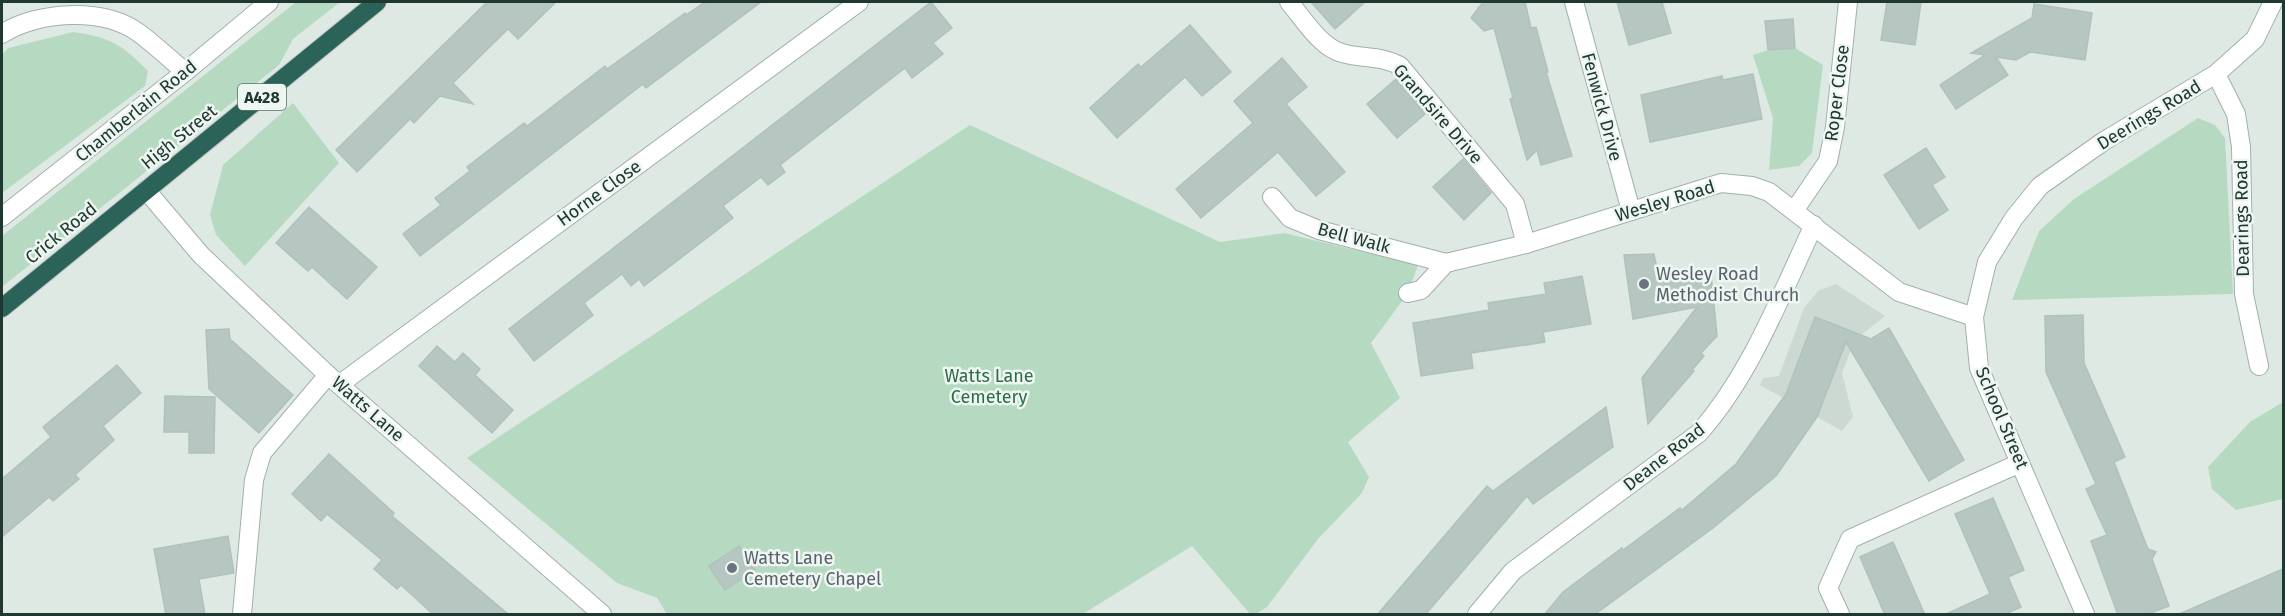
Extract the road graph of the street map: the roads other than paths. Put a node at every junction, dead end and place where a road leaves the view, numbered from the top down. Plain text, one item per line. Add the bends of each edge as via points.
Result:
1 (269, 2) edge
2 (376, 2) edge
3 (859, 2) edge
4 (1289, 2) edge
5 (1574, 2) edge
6 (1848, 2) edge
7 (2273, 2) edge
8 (2, 34) edge
9 (185, 72) junction
10 (2216, 74) junction
11 (146, 190) junction
12 (1272, 197) dead end
13 (1794, 211) junction
14 (1631, 212) junction
15 (2, 218) edge
16 (2014, 218) joint
17 (1814, 225) junction
18 (1527, 244) junction
19 (1446, 262) junction
20 (1408, 293) dead end
21 (2, 308) edge
22 (1974, 317) junction
23 (2259, 366) dead end
24 (334, 379) junction
25 (2020, 463) junction
26 (242, 615) edge
27 (602, 615) edge
28 (1477, 615) edge
29 (1840, 615) edge
30 (2085, 615) edge

1 - 9 street, Chamberlain Road
2 - 11 highway, High Street / A428
3 - 24 street, Horne Close
4 - 18 street, Grandsire Drive via 1327,45 1341,53 1388,59 1400,66 1515,204
5 - 14 street, Fenwick Drive
6 - 13 street, Roper Close via 1828,161
7 - 10 street, Deerings Road via 2255,39
8 - 9 street via 16,24 58,16 98,17 137,31
9 - 15 street, Chamberlain Road
10 - 16 street, Deerings Road via 2104,141 2040,186
10 - 23 street, Dearings Road via 2236,114 2241,147 2244,294
11 - 21 highway, Crick Road / A428
11 - 24 street, Watts Lane via 201,255
12 - 19 street, Bell Walk via 1290,218 1319,230
13 - 14 street, Wesley Road via 1769,192 1721,183
13 - 17 street, Wesley Road
14 - 18 street, Wesley Road
16 - 22 street, School Street via 1987,262
17 - 22 street, Wesley Road via 1899,292
17 - 28 street, Deane Road via 1742,375 1722,407 1699,433 1514,571
18 - 19 street, Wesley Road
19 - 20 street via 1421,290
22 - 25 street, School Street via 1979,368
24 - 26 street, Horne Close via 262,453 254,480
24 - 27 street, Watts Lane
25 - 29 street via 1850,538 1828,588
25 - 30 street, School Street

